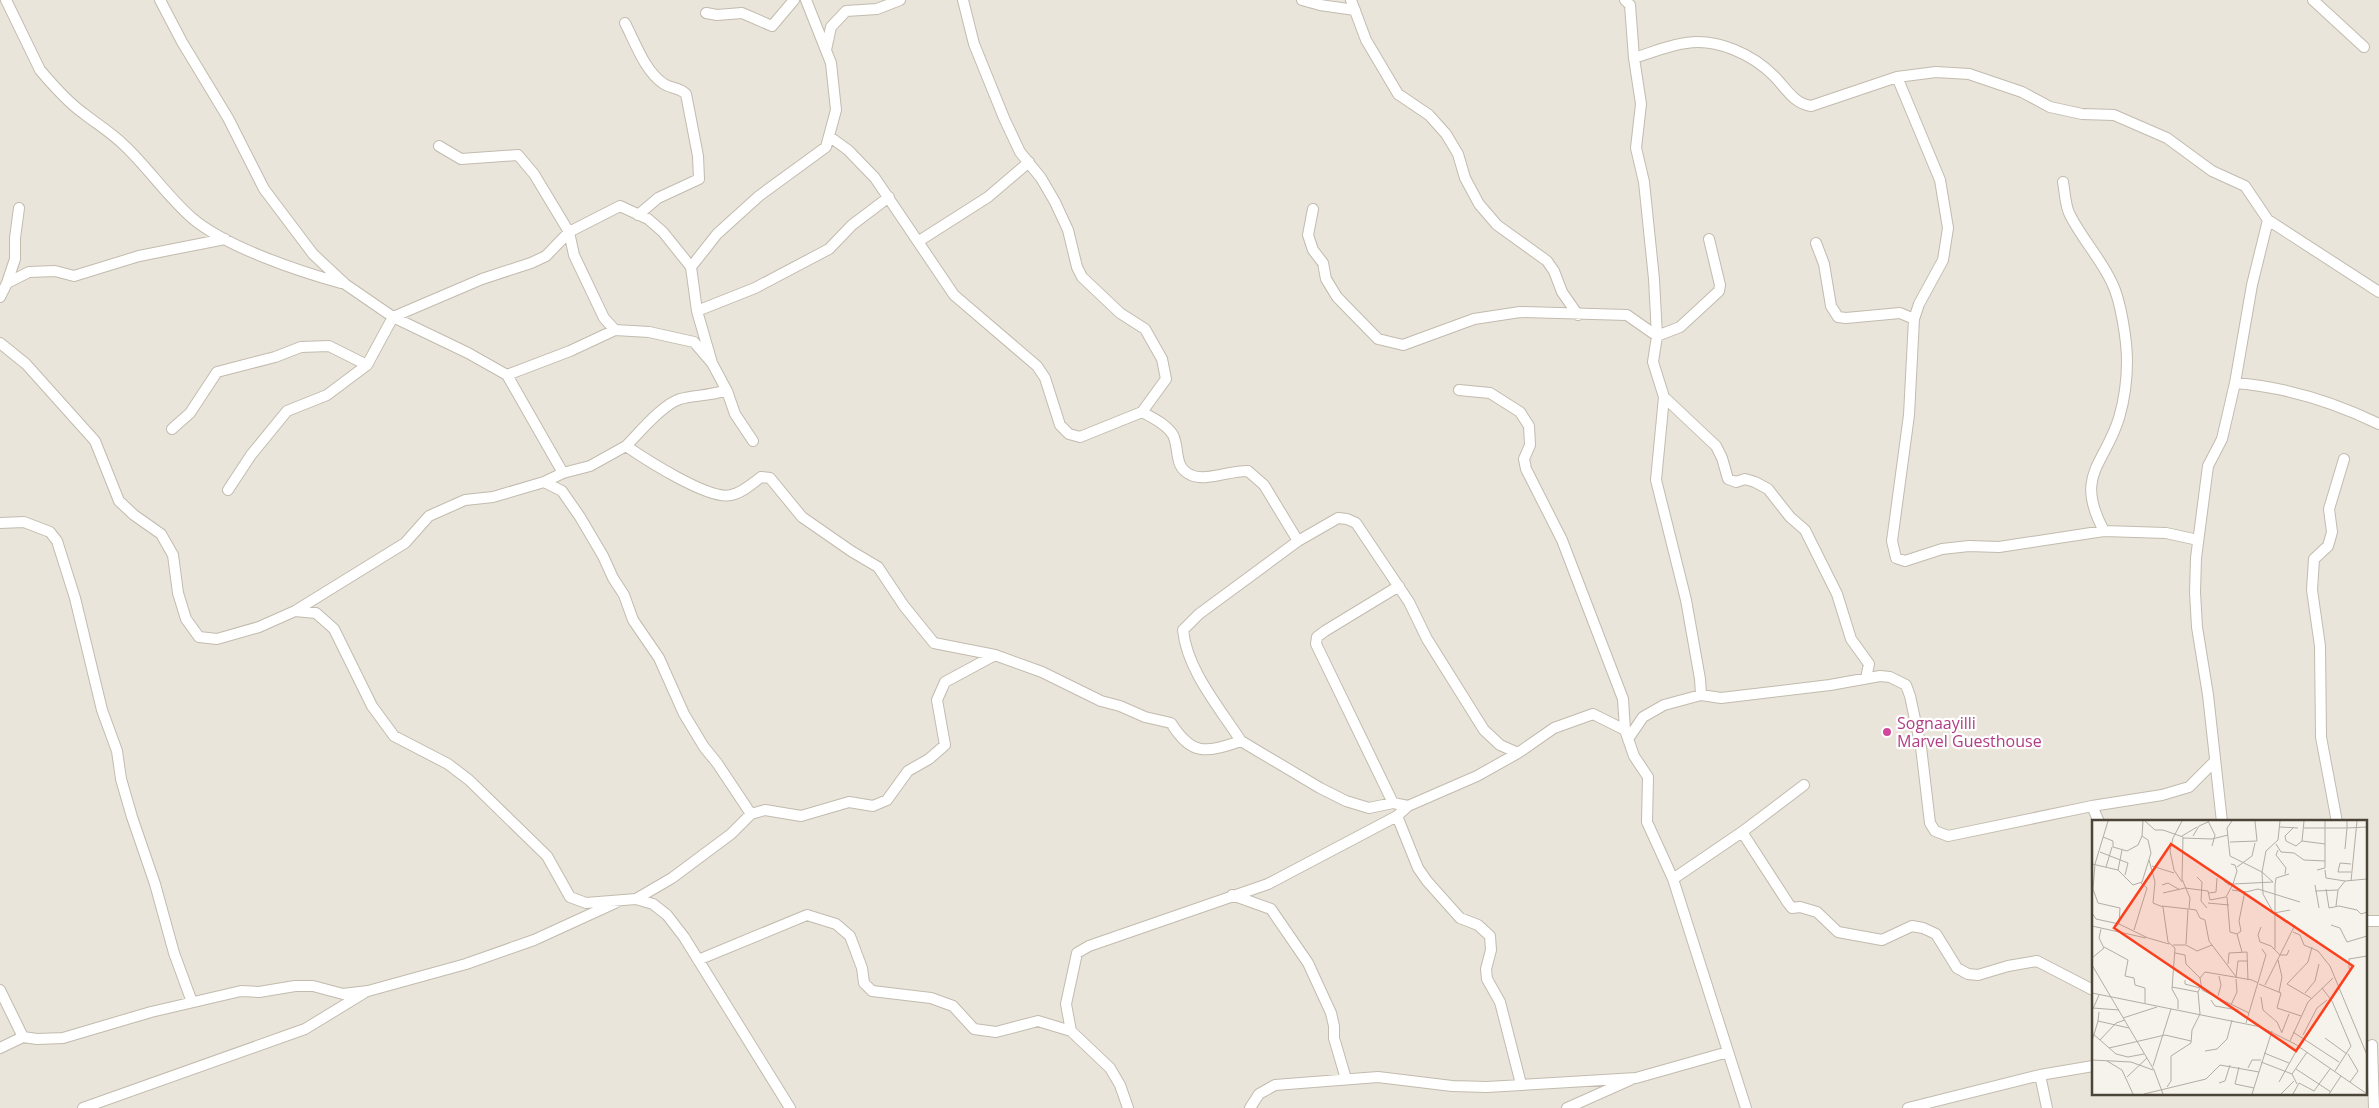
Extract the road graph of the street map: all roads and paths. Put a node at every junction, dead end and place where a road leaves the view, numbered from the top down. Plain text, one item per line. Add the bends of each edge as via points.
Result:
1 (6, 0) edge
2 (160, 0) edge
3 (794, 0) edge
4 (806, 0) edge
5 (900, 0) edge
6 (962, 0) edge
7 (1302, 0) edge
8 (1625, 0) edge
9 (2312, 0) edge
10 (1353, 5) edge
11 (706, 13) dead end
12 (625, 23) dead end
13 (2364, 47) dead end
14 (826, 50) junction
15 (1634, 58) junction
16 (1897, 77) junction
17 (830, 136) junction
18 (439, 146) dead end
19 (1028, 162) junction
20 (2063, 182) dead end
21 (889, 197) junction
22 (20, 208) dead end
23 (1313, 209) dead end
24 (638, 215) junction
25 (2268, 220) junction
26 (568, 232) junction
27 (225, 239) junction
28 (1709, 239) dead end
29 (919, 240) junction
30 (1816, 243) dead end
31 (691, 267) junction
32 (7, 282) junction
33 (345, 284) junction
34 (2379, 292) edge
35 (0, 297) edge
36 (697, 311) junction
37 (1578, 315) junction
38 (393, 317) junction
39 (1914, 319) junction
40 (615, 330) junction
41 (1657, 336) junction
42 (0, 343) edge
43 (712, 363) junction
44 (367, 364) junction
45 (507, 375) junction
46 (2235, 382) junction
47 (1459, 390) dead end
48 (723, 391) dead end
49 (1664, 397) junction
50 (1142, 412) junction
51 (2379, 424) edge
52 (172, 429) dead end
53 (753, 442) dead end
54 (626, 446) junction
55 (2344, 459) dead end
56 (563, 473) junction
57 (544, 482) junction
58 (228, 490) dead end
59 (0, 523) edge
60 (2104, 531) junction
61 (2198, 540) junction
62 (1298, 541) junction
63 (1399, 586) junction
64 (295, 611) junction
65 (995, 656) junction
66 (1866, 678) junction
67 (1701, 695) junction
68 (1627, 735) junction
69 (1241, 741) junction
70 (1518, 753) junction
71 (2216, 761) junction
72 (1804, 785) dead end
73 (1393, 803) junction
74 (1408, 806) junction
75 (2092, 806) junction
76 (750, 814) junction
77 (1397, 816) junction
78 (2098, 820) edge
79 (2222, 820) edge
80 (2337, 820) edge
81 (1742, 832) junction
82 (1672, 879) junction
83 (1232, 896) junction
84 (636, 899) junction
85 (620, 901) junction
86 (2366, 921) edge
87 (2379, 921) edge
88 (698, 960) junction
89 (2092, 989) edge
90 (0, 990) edge
91 (368, 991) junction
92 (192, 1002) junction
93 (1071, 1031) junction
94 (24, 1037) junction
95 (2372, 1045) edge
96 (0, 1048) edge
97 (1728, 1052) junction
98 (2092, 1066) edge
99 (2040, 1075) junction
100 (1636, 1078) junction
101 (1346, 1079) junction
102 (1520, 1084) junction
103 (83, 1108) edge
104 (790, 1108) edge
105 (1128, 1108) edge
106 (1250, 1108) edge
107 (1567, 1108) edge
108 (1746, 1108) edge
109 (1908, 1108) edge
110 (2048, 1108) edge
111 (2374, 1108) edge

1 - 27 street via 40,70 48,79 81,112 126,147 182,209
2 - 33 street via 228,118 270,201 313,254
3 - 11 street via 772,26 742,13
4 - 14 street
5 - 14 street via 877,9 846,11 832,27
6 - 19 street via 974,44 1004,118
7 - 10 street via 1320,5
8 - 15 street via 1630,5
9 - 13 street
10 - 37 street via 1366,40 1398,94 1429,115 1446,134 1479,204 1497,225 1547,261
12 - 24 street via 652,72 664,84 686,94 698,156 699,179 658,198
14 - 17 street via 831,63 836,110
15 - 16 street via 1686,43 1714,42 1753,60 1802,105 1812,106
15 - 41 street via 1642,104 1636,148 1644,182
16 - 25 street via 1936,72 1969,74 2022,92 2050,107 2082,114 2114,115 2167,138 2212,171 2245,186
16 - 39 street via 1940,180 1948,228 1943,260
17 - 21 street via 860,162
17 - 31 street via 826,147 816,156 759,196 717,234
18 - 26 street via 461,159 518,155 534,174
19 - 29 street via 988,197
19 - 50 street via 1055,202 1068,230 1082,276 1120,313 1145,329 1162,359 1166,379
20 - 60 street via 2069,214 2113,285 2121,310 2127,360 2119,418 2092,479 2092,499
21 - 29 street
21 - 36 street via 852,225 829,248 755,288
22 - 32 street via 15,259
23 - 37 street via 1308,235 1313,250 1323,263 1326,279 1337,297 1378,339 1403,345 1474,319 1520,312
24 - 26 street via 620,206
24 - 31 street via 663,232
25 - 34 street
25 - 46 street via 2252,285
26 - 38 street via 546,256
26 - 40 street via 574,256 604,318
27 - 32 street via 139,256 74,276 29,272
27 - 33 street via 306,273
28 - 41 street via 1719,291 1680,327
29 - 50 street via 954,295 1037,366 1045,378 1060,425 1069,434 1080,437
30 - 39 street via 1824,264 1831,306 1838,317 1900,313
31 - 36 street
32 - 35 street
33 - 38 street
36 - 43 street
37 - 41 street via 1627,316
38 - 44 street
38 - 45 street
39 - 60 street via 1909,415 1892,542 1896,558 1906,561 1942,549 1999,547
40 - 43 street via 649,332 694,342
40 - 45 street
41 - 49 street via 1653,362
42 - 64 street via 26,364 95,442 119,501 134,516 161,534 173,555 178,593 186,619 199,637 217,639 259,627
43 - 53 street via 735,414
44 - 52 street via 330,346 301,347 217,372 190,413
44 - 58 street via 327,395 287,410
45 - 56 street
46 - 51 street via 2302,395
46 - 61 street via 2222,439 2208,466
47 - 68 street via 1490,393 1520,412 1529,426 1530,445 1524,459 1526,469 1562,540 1623,699
48 - 54 street via 679,400 653,418
49 - 66 street via 1716,446 1728,479 1736,482 1745,479 1768,489 1805,530 1837,594 1851,640 1869,664
49 - 67 street via 1656,480 1686,600
50 - 62 street via 1160,422 1173,436 1178,463 1191,476 1208,477 1248,470 1264,485
54 - 56 street via 590,466
54 - 65 street via 654,465 716,495 731,496 761,476 770,478 802,517 851,552 878,566 934,643
55 - 80 street via 2329,509 2332,532 2328,546 2314,559 2312,590 2320,646 2321,737
56 - 57 street
57 - 64 street via 493,497 465,500 429,516 405,543
57 - 76 street via 562,491 580,517 624,595 633,620 659,658 689,722
59 - 92 street via 24,522 50,532 57,541 75,598 102,710 117,751 132,817
60 - 61 street via 2144,531
61 - 71 street via 2196,610
62 - 63 street via 1338,518 1356,523
62 - 69 street via 1199,614 1183,630 1185,648
63 - 70 street via 1427,639 1484,730 1500,745
63 - 73 street via 1316,637 1316,644
64 - 85 street via 316,613 334,629 372,706 394,736 448,764 470,780 547,856 570,897 586,903
65 - 69 street via 1042,672 1101,701 1171,723 1182,741 1195,749
65 - 76 street via 944,682 937,700 945,745 908,771 887,800 873,806 849,802 800,816 765,810
66 - 67 street via 1721,698
66 - 75 street via 1890,676 1906,684 1921,747 1930,823 1939,835 1948,836
67 - 68 street via 1664,705 1643,717
68 - 70 street via 1592,714 1554,728
68 - 82 street via 1634,756 1648,778 1647,822
69 - 73 street via 1346,801 1370,808
70 - 74 street via 1477,776
71 - 75 street via 2189,787 2162,795
71 - 79 street
72 - 81 street
73 - 74 street
74 - 77 street
75 - 78 street
76 - 84 street via 731,834 672,878
77 - 83 street via 1268,884
77 - 102 street via 1418,868 1427,881 1460,918 1478,925 1490,936 1487,979 1500,1002
81 - 82 street
81 - 89 street via 1792,908 1817,912 1838,932 1882,940 1912,926 1923,928 1936,934 1957,968 1968,974 1978,975 2037,961
82 - 97 street
83 - 93 street via 1077,953 1066,1004
83 - 101 street via 1271,909 1303,956 1331,1013 1334,1038
84 - 85 street
84 - 88 street via 653,904 667,915
85 - 91 street via 534,940 466,964
86 - 87 street
88 - 93 street via 807,915 836,924 850,936 864,983 872,991 938,1000 953,1006 974,1028 996,1032 1038,1021
88 - 104 street
90 - 94 street
91 - 92 street via 343,994 313,986 295,986 259,992 241,991
91 - 103 street via 305,1029
92 - 94 street via 63,1038
93 - 105 street via 1110,1068
94 - 96 street
95 - 111 street
97 - 100 street
97 - 108 street
98 - 99 street
99 - 109 street
99 - 110 street
100 - 102 street
100 - 107 street
101 - 102 street via 1378,1077 1469,1086
101 - 106 street via 1275,1085 1259,1094

